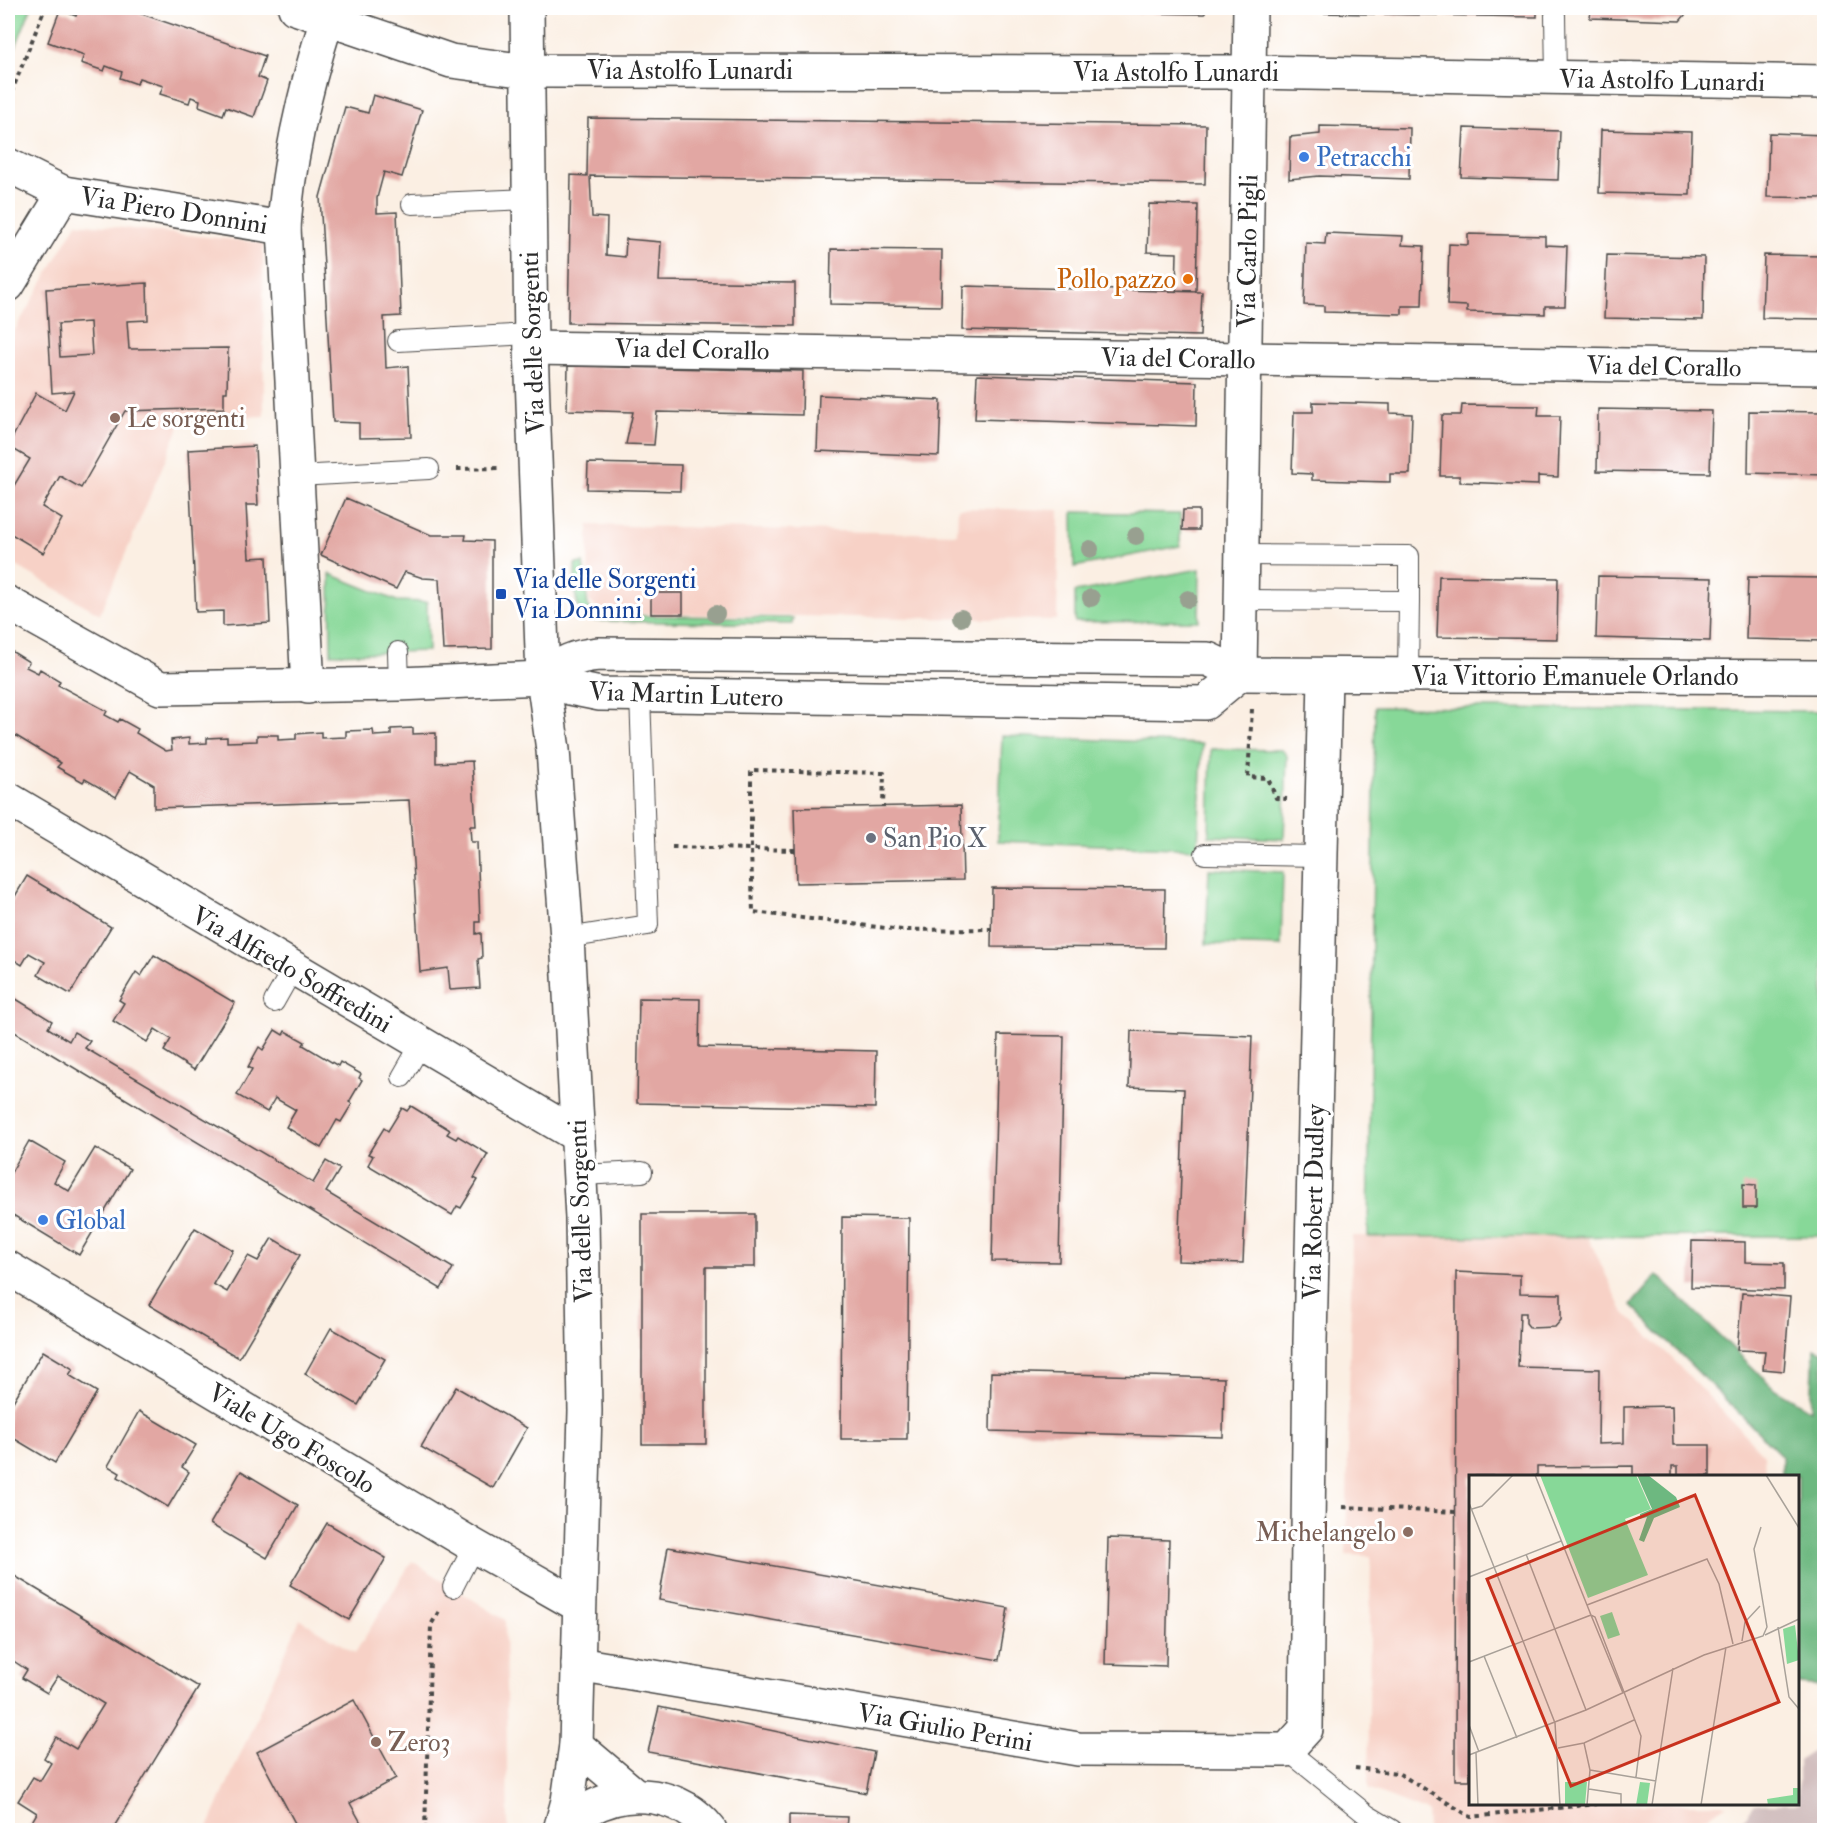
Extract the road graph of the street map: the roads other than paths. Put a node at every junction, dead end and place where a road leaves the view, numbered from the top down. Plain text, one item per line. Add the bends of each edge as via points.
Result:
1 (295, 8) edge
2 (527, 8) edge
3 (1250, 8) edge
4 (1555, 15) dead end
5 (327, 19) junction
6 (528, 71) junction
7 (1250, 72) junction
8 (1556, 79) junction
9 (1824, 82) edge
10 (8, 165) edge
11 (64, 193) junction
12 (528, 199) junction
13 (412, 204) dead end
14 (284, 228) junction
15 (8, 285) edge
16 (398, 341) dead end
17 (531, 341) junction
18 (1245, 360) junction
19 (1824, 368) edge
20 (429, 469) road end
21 (297, 476) junction
22 (1242, 555) junction
23 (1241, 600) junction
24 (1409, 601) junction
25 (8, 603) edge
26 (398, 652) dead end
27 (1247, 674) junction
28 (1408, 675) junction
29 (1325, 676) junction
30 (1824, 677) edge
31 (543, 678) junction
32 (399, 684) junction
33 (308, 687) junction
34 (640, 695) junction
35 (8, 799) edge
36 (1204, 855) dead end
37 (1319, 856) junction
38 (567, 938) junction
39 (292, 970) junction
40 (274, 1002) dead end
41 (422, 1044) junction
42 (402, 1077) dead end
43 (578, 1136) junction
44 (642, 1172) dead end
45 (580, 1175) junction
46 (8, 1268) edge
47 (474, 1546) junction
48 (453, 1587) road end
49 (578, 1605) junction
50 (578, 1664) junction
51 (1297, 1739) junction
52 (576, 1745) junction
53 (634, 1794) junction
54 (560, 1830) edge
55 (565, 1830) edge
56 (710, 1830) edge
57 (1392, 1830) edge

1 - 5 street
2 - 6 street, Via delle Sorgenti
3 - 7 street, Via Carlo Pigli
4 - 8 lane
5 - 6 street via 450,61
5 - 14 street via 311,74 289,181
6 - 7 street, Via Astolfo Lunardi
6 - 12 street, Via delle Sorgenti
7 - 8 street, Via Astolfo Lunardi
7 - 18 street, Via Carlo Pigli
8 - 9 street, Via Astolfo Lunardi
10 - 11 street, Via Piero Donnini
11 - 14 street, Via Piero Donnini
11 - 15 street, Via Piero Donnini
12 - 13 lane
12 - 17 street, Via delle Sorgenti
14 - 21 street
16 - 17 lane
17 - 18 street, Via del Corallo
17 - 31 street, Via delle Sorgenti
18 - 19 street, Via del Corallo
18 - 22 street, Via Carlo Pigli
20 - 21 lane
21 - 33 street
22 - 23 street, Via Carlo Pigli
22 - 24 lane via 1409,556
23 - 24 lane
23 - 27 street, Via Carlo Pigli
24 - 28 lane
25 - 33 street via 160,688
26 - 32 lane
27 - 29 street, Via Martin Lutero
27 - 31 street, Via Martin Lutero via 1208,659 599,654 572,658
27 - 34 street, Via Martin Lutero via 1205,703
28 - 29 street, Via Vittorio Emanuele Orlando
28 - 30 street, Via Vittorio Emanuele Orlando
29 - 37 street, Via Robert Dudley
31 - 32 street
31 - 34 street, Via Martin Lutero via 587,693
31 - 38 street, Via delle Sorgenti via 553,750
32 - 33 street
34 - 38 lane via 648,925
35 - 39 street, Via Alfredo Soffredini
36 - 37 lane
37 - 51 street, Via Robert Dudley
38 - 43 street, Via delle Sorgenti
39 - 40 lane
39 - 41 street, Via Alfredo Soffredini
41 - 42 lane
41 - 43 street, Via Alfredo Soffredini
43 - 45 street, Via delle Sorgenti
44 - 45 lane
45 - 49 street, Via delle Sorgenti via 585,1411
46 - 47 street, Viale Ugo Foscolo
47 - 48 lane
47 - 49 street, Viale Ugo Foscolo
49 - 50 street, Via delle Sorgenti
50 - 51 street, Via Giulio Perini via 1078,1749
50 - 52 street, Via delle Sorgenti
51 - 57 lane via 1367,1815
52 - 53 street
52 - 54 street, Via delle Sorgenti
53 - 55 street via 588,1810
53 - 56 street via 678,1804

